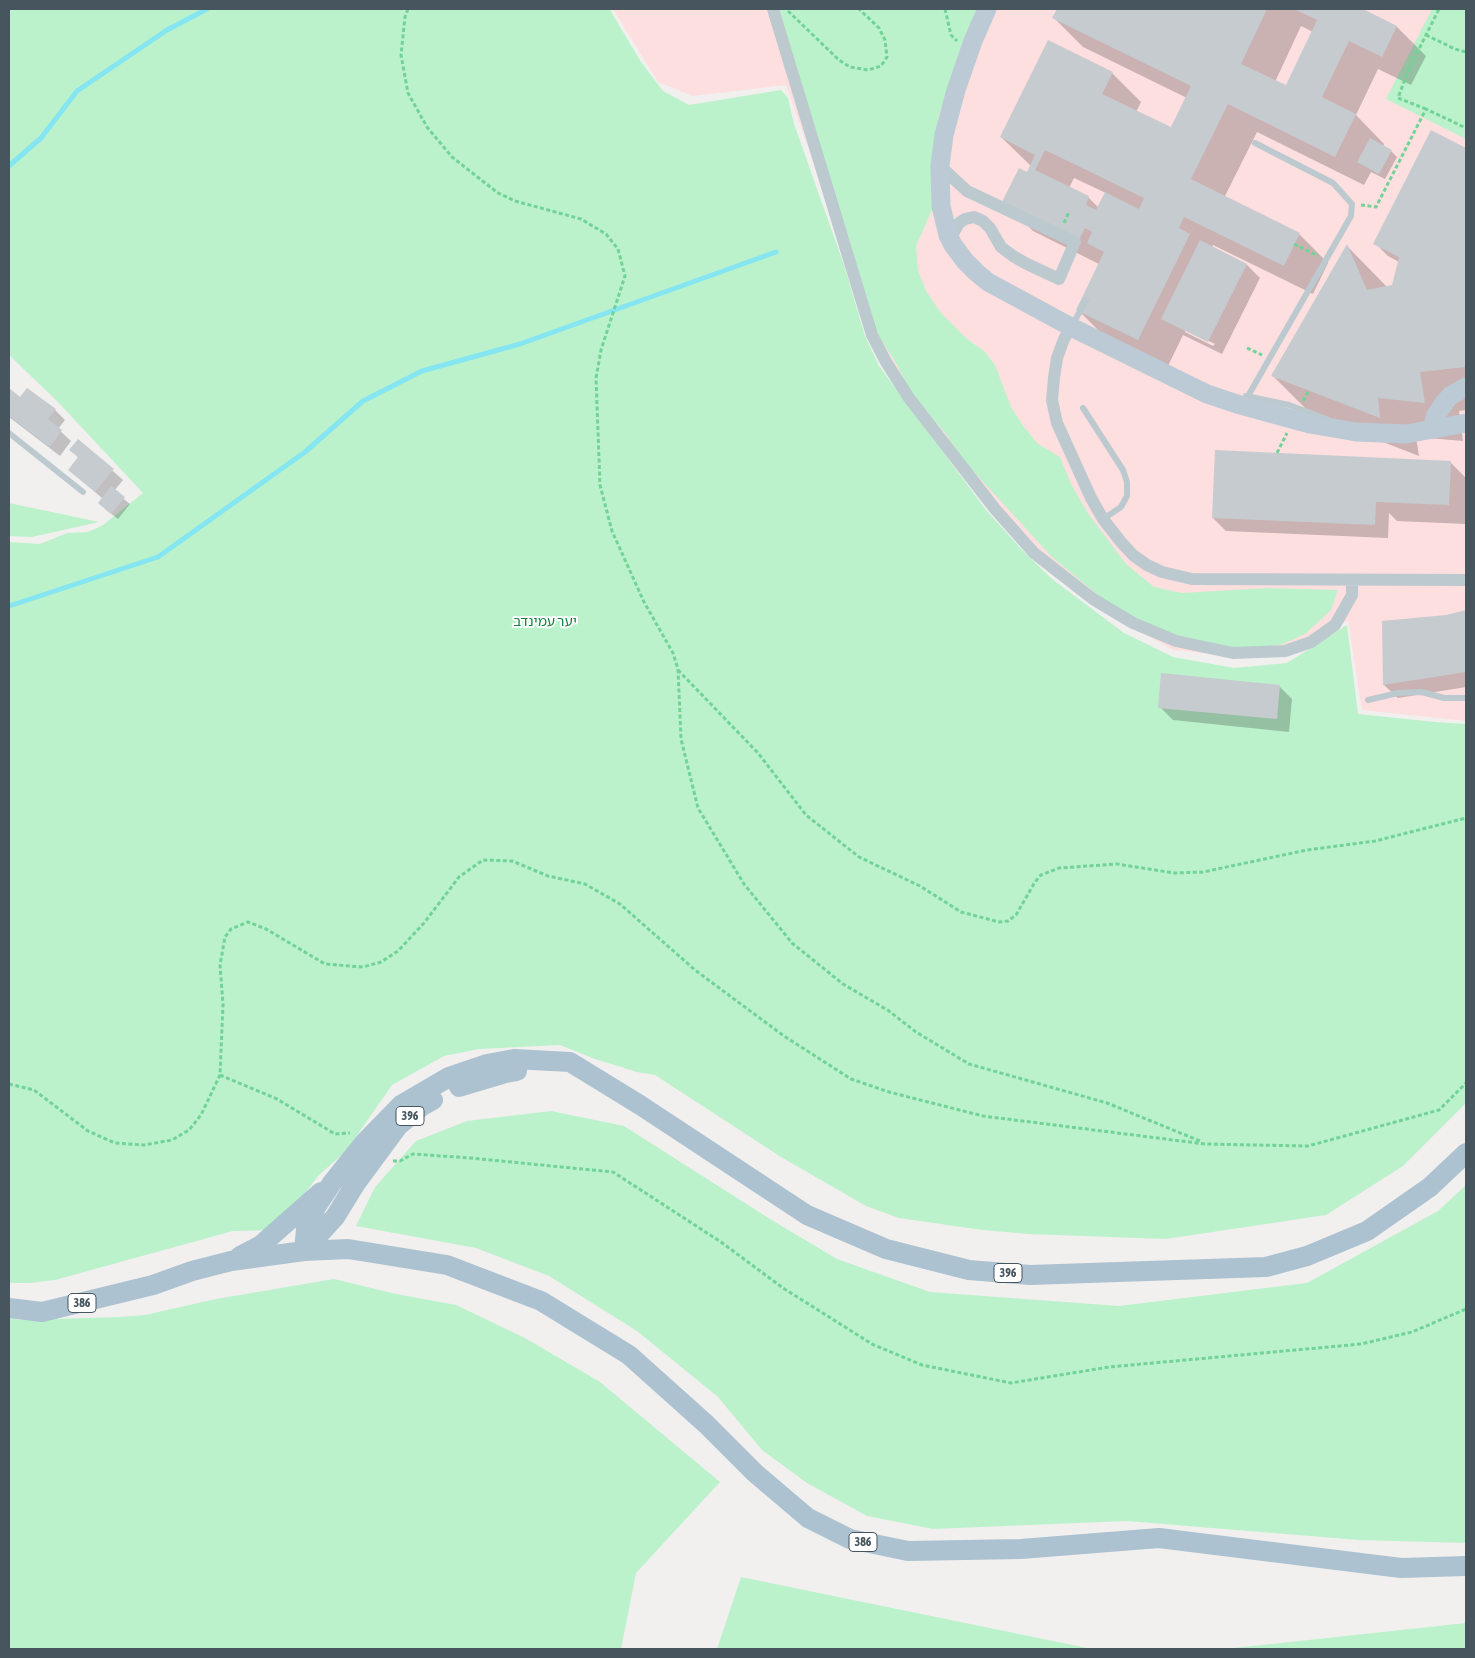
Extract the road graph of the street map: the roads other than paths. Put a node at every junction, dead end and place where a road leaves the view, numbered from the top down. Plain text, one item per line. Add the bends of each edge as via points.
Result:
1 (773, 9) edge
2 (987, 9) edge
3 (1255, 143) dead end
4 (940, 166) junction
5 (953, 245) junction
6 (1086, 300) dead end
7 (1071, 327) junction
8 (1466, 387) edge
9 (1248, 396) junction
10 (1222, 400) junction
11 (1083, 408) dead end
12 (1466, 423) edge
13 (1432, 429) junction
14 (1356, 432) junction
15 (9, 433) edge
16 (83, 492) dead end
17 (1103, 519) junction
18 (1352, 580) junction
19 (1466, 580) edge
20 (1466, 698) edge
21 (1368, 700) dead end
22 (371, 1149) junction
23 (1466, 1153) edge
24 (332, 1183) junction
25 (304, 1251) junction
26 (231, 1261) junction
27 (9, 1308) edge
28 (1466, 1566) edge

1 - 18 street via 872,335 909,398 995,509 1034,553 1093,599 1133,623 1176,641 1233,653 1285,651 1311,642 1335,625 1352,596
2 - 4 street via 956,90
3 - 9 lane via 1333,182 1352,204 1351,216
4 - 5 street via 941,206
4 - 5 street via 967,191 1075,242 1059,278 1013,256 1001,247 990,228 974,217 959,223 953,234
5 - 7 street via 988,282
6 - 7 lane
7 - 10 street
7 - 17 street via 1057,358 1052,400 1057,423
8 - 13 street via 1445,402
9 - 10 lane
9 - 14 lane via 1318,414
10 - 14 street via 1310,424
11 - 17 lane via 1123,470 1127,482 1127,496 1121,507
12 - 13 street
13 - 14 street via 1406,434
15 - 16 lane
17 - 18 street via 1133,555 1147,565 1179,577
18 - 19 street
20 - 21 lane via 1444,698 1414,692
22 - 23 main road, 396 via 422,1106 456,1088 506,1073 570,1062 807,1215 886,1249 969,1270 1030,1275 1266,1267 1307,1256 1367,1231 1430,1186
22 - 24 main road, 396
22 - 25 main road, 396 via 356,1183 335,1217
24 - 25 main road, 396 via 306,1229
24 - 26 main road via 261,1245
25 - 26 main road, 386
25 - 28 main road, 386 via 348,1249 447,1265 541,1301 629,1355 808,1518 850,1539 908,1551 1021,1548 1160,1538 1401,1568
26 - 27 main road, 386 via 153,1285 42,1312

